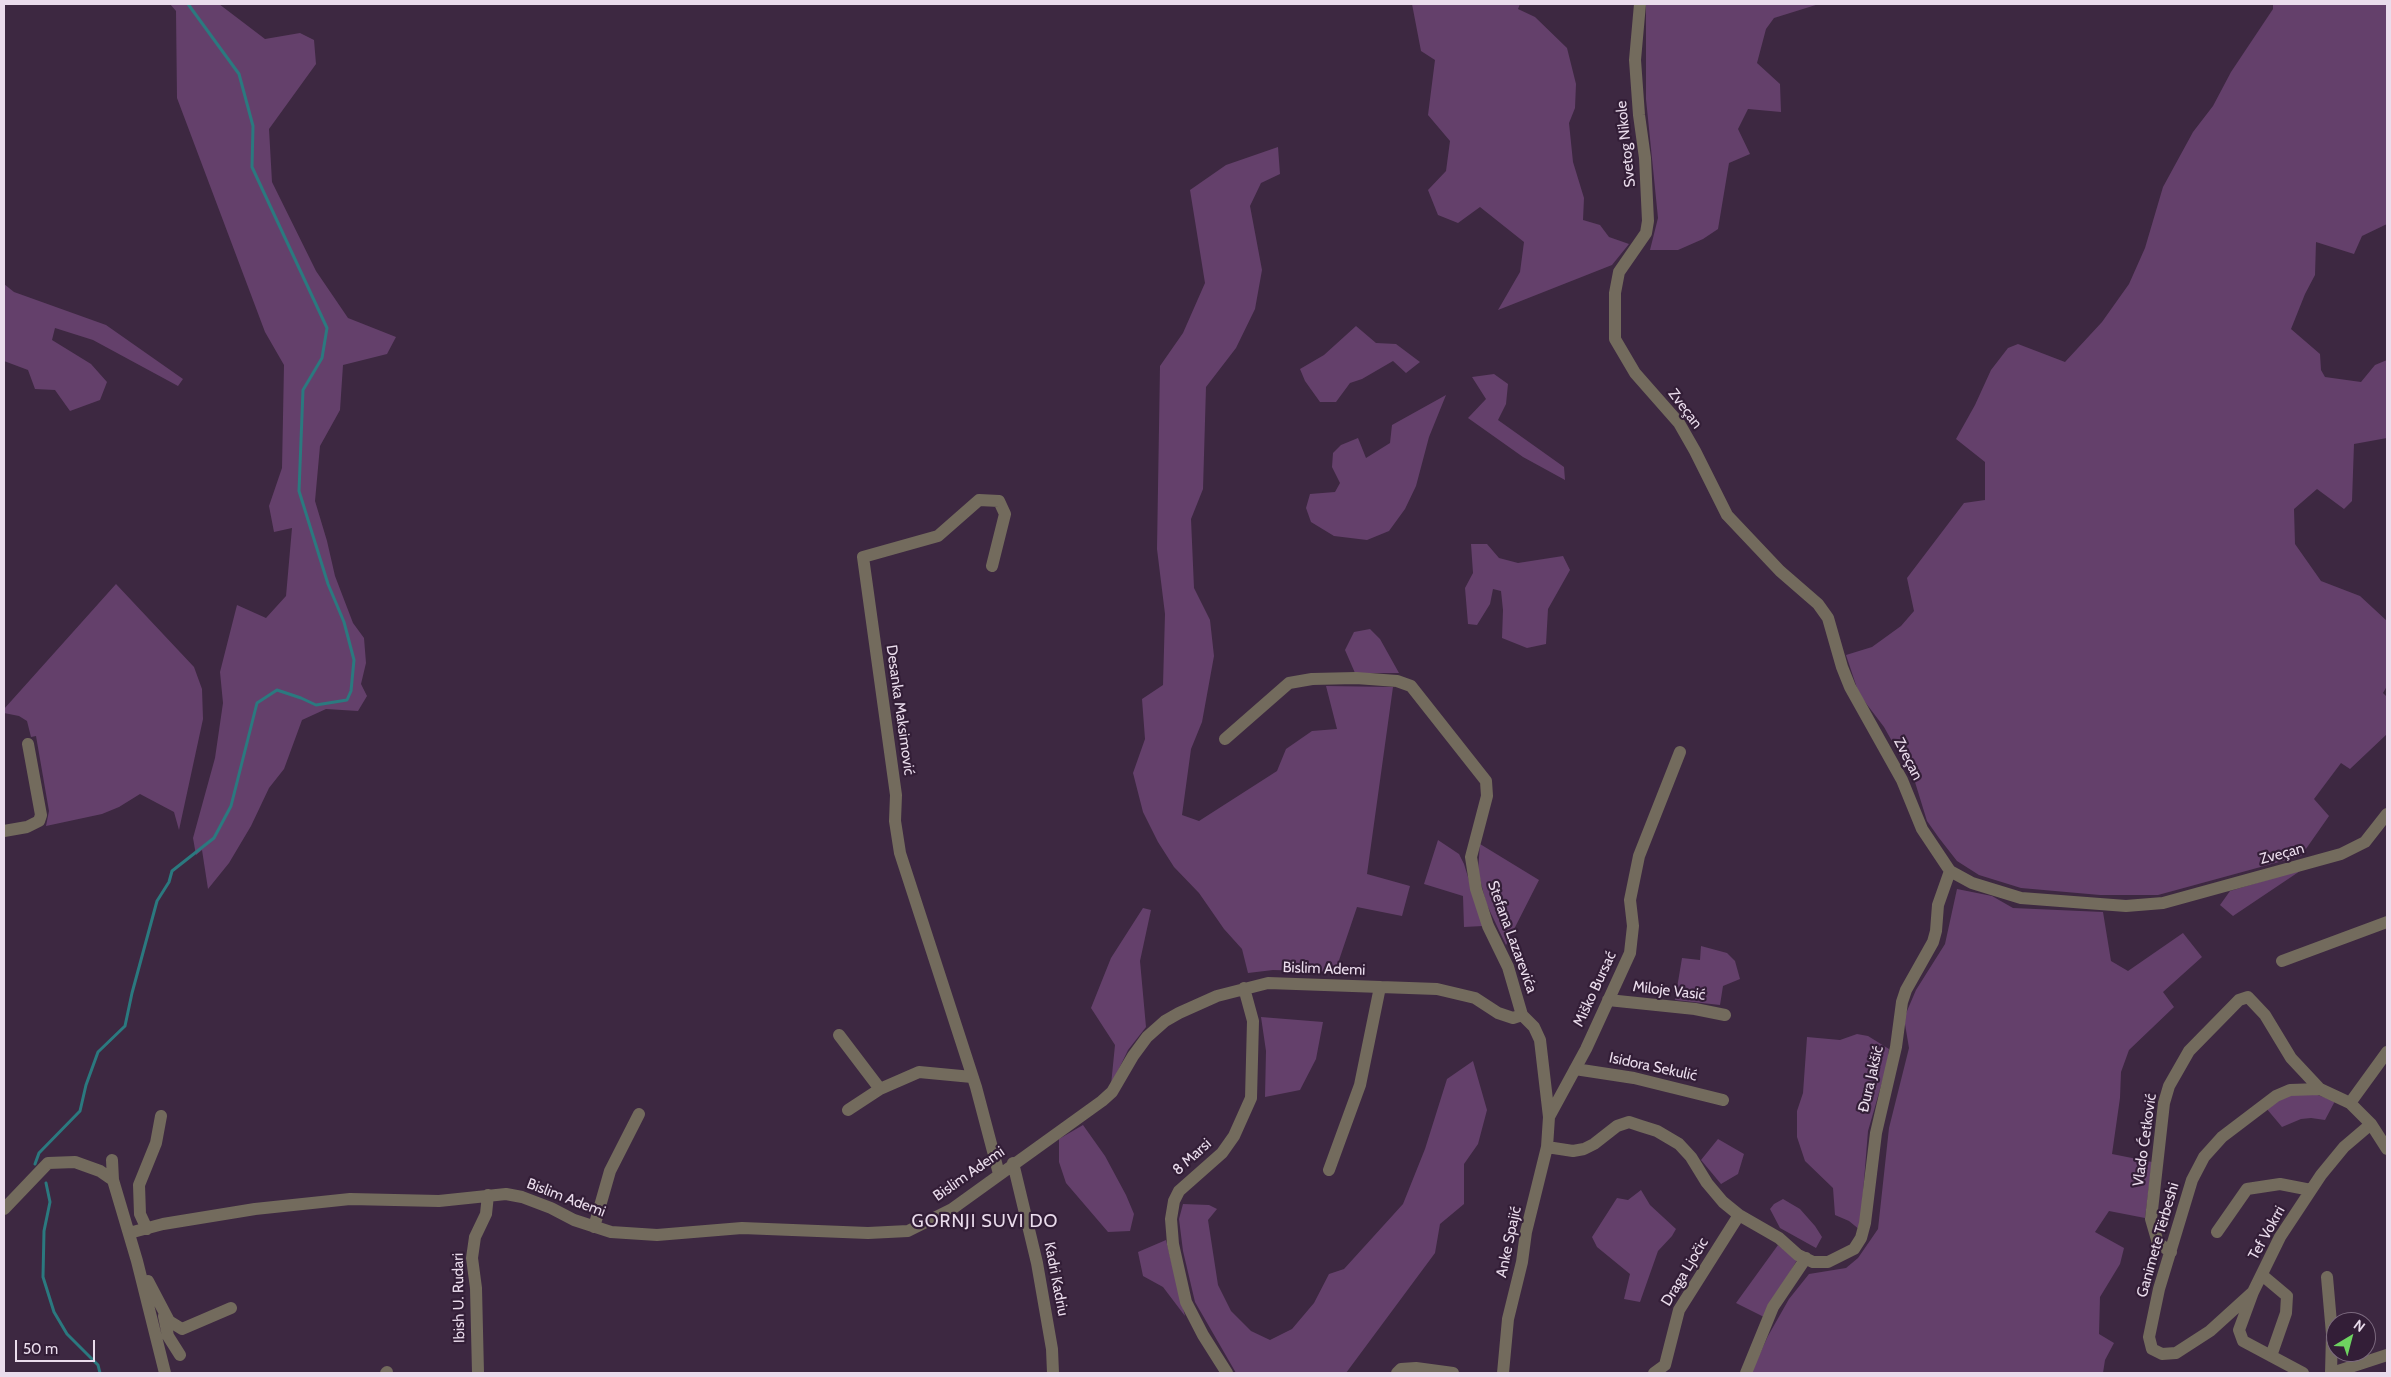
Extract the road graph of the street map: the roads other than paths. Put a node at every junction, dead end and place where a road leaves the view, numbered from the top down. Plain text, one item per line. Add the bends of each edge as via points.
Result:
1 (1640, 4) edge
2 (1619, 272) joint
3 (992, 566) dead end
4 (1225, 739) dead end
5 (28, 744) dead end
6 (1680, 752) dead end
7 (2387, 814) edge
8 (4, 831) edge
9 (1950, 870) junction
10 (2387, 922) edge
11 (2282, 960) dead end
12 (1380, 987) junction
13 (1244, 988) junction
14 (1608, 1000) junction
15 (1522, 1014) junction
16 (1725, 1015) dead end
17 (839, 1035) dead end
18 (2387, 1052) edge
19 (1575, 1069) junction
20 (972, 1077) junction
21 (2320, 1089) junction
22 (880, 1090) junction
23 (1723, 1100) dead end
24 (2350, 1103) junction
25 (848, 1110) dead end
26 (639, 1114) dead end
27 (162, 1116) dead end
28 (1549, 1117) junction
29 (2371, 1124) junction
30 (1548, 1147) junction
31 (2387, 1149) edge
32 (112, 1160) dead end
33 (1013, 1163) junction
34 (1329, 1170) dead end
35 (999, 1174) junction
36 (112, 1180) junction
37 (2311, 1190) junction
38 (488, 1195) junction
39 (4, 1209) edge
40 (1739, 1215) junction
41 (594, 1227) junction
42 (147, 1229) junction
43 (2217, 1232) dead end
44 (129, 1233) junction
45 (2171, 1252) junction
46 (1806, 1258) junction
47 (137, 1261) junction
48 (2262, 1275) junction
49 (2327, 1277) dead end
50 (2253, 1292) junction
51 (231, 1308) dead end
52 (164, 1313) junction
53 (180, 1355) dead end
54 (2387, 1355) edge
55 (2270, 1356) junction
56 (165, 1373) edge
57 (478, 1373) edge
58 (1053, 1373) edge
59 (1227, 1373) edge
60 (1397, 1373) edge
61 (1453, 1373) edge
62 (1503, 1373) edge
63 (1654, 1373) edge
64 (1746, 1373) edge
65 (2303, 1373) edge
66 (2331, 1373) edge

1 - 2 street, Svetog Nikole via 1635,60 1648,221 1646,233
2 - 9 street, Zveçan via 1613,322 1618,344 1635,373 1679,423 1726,514 1780,571 1818,604 1828,618 1850,687 1902,780 1922,829
3 - 20 street, Desanka Maksimović via 1005,514 999,501 980,500 938,536 862,557 896,795 895,821 900,853
4 - 15 street, Stefana Lazarevića via 1289,683 1356,678 1397,681 1411,686 1486,781 1487,796 1471,857 1476,889 1488,926 1508,967
5 - 8 street via 41,816 39,821 27,827
6 - 14 street, Miško Bursać via 1639,856 1630,900 1633,926 1630,953
7 - 9 street, Zveçan via 2365,842 2340,854 2164,903 2126,906 2021,898 1972,883
9 - 46 street, Ðura Jakšić via 1938,905 1933,942 1902,1002 1896,1047 1876,1133 1861,1238 1854,1249 1840,1258 1813,1262
10 - 11 street
12 - 13 street, Bislim Ademi via 1268,983
12 - 15 street, Bislim Ademi via 1437,989 1475,998 1498,1013 1513,1018
12 - 34 street via 1360,1085
13 - 33 street, Bislim Ademi via 1197,1004 1165,1021 1132,1056 1112,1092
13 - 59 street, 8 Marsi via 1253,1021 1251,1098 1234,1136 1222,1153 1179,1191 1171,1219 1186,1302
14 - 16 street, Miloje Vasić
14 - 19 street, Miško Bursać
15 - 28 street via 1540,1040
17 - 22 street
18 - 24 street
19 - 23 street, Isidora Sekulić via 1634,1078
19 - 28 street, Miško Bursać
20 - 22 street via 919,1072
20 - 35 street, Desanka Maksimović
21 - 24 street, Vlado Ćetković
21 - 45 street, Ganimete Tërbeshi via 2290,1090 2276,1096 2212,1146 2192,1180
21 - 45 street, Vlado Ćetković via 2291,1058 2265,1015 2248,997 2239,1000 2195,1044 2169,1086 2161,1121 2151,1218 2158,1243
22 - 25 street
24 - 29 street, Vlado Ćetković
26 - 41 street via 610,1172
27 - 42 street via 156,1143 138,1185 140,1214
28 - 30 street, Anke Spajić
29 - 31 street, Vlado Ćetković
29 - 37 street, Tef Vokrri via 2344,1147
30 - 40 street, Ðura Jakšić via 1573,1151 1584,1149 1617,1126 1629,1122 1649,1128 1680,1144 1707,1183
30 - 62 street, Anke Spajić via 1508,1319
32 - 36 street
33 - 35 street, Bislim Ademi
33 - 58 street, Kadri Kadriu via 1037,1262
35 - 41 street, Bislim Ademi via 952,1209 908,1231 868,1233 742,1228 657,1235 611,1232
36 - 39 street via 100,1170 75,1162 48,1163
36 - 44 street
37 - 43 street, Tef Vokrri via 2280,1184 2248,1189
37 - 48 street, Tef Vokrri via 2280,1237
38 - 41 street, Bislim Ademi via 522,1197
38 - 42 street, Bislim Ademi via 439,1201 350,1199 255,1209
38 - 57 street, Ibish U. Rudari via 486,1214 475,1237 472,1258
40 - 46 street, Ðura Jakšić
40 - 63 street, Draga Ljočic via 1679,1310 1664,1365
42 - 44 street, Bislim Ademi
44 - 47 street
45 - 50 street, Ganimete Tërbeshi via 2159,1288 2149,1337 2156,1352 2176,1354 2210,1331
46 - 64 street via 1773,1307
47 - 52 street
47 - 56 street
48 - 50 street, Tef Vokrri
48 - 55 street via 2287,1296 2286,1313
49 - 66 street via 2332,1334
50 - 55 street via 2239,1330 2240,1336
51 - 52 street via 182,1329 169,1321
52 - 53 street via 168,1336
54 - 66 street
55 - 65 street
60 - 61 street via 1401,1369 1416,1368

